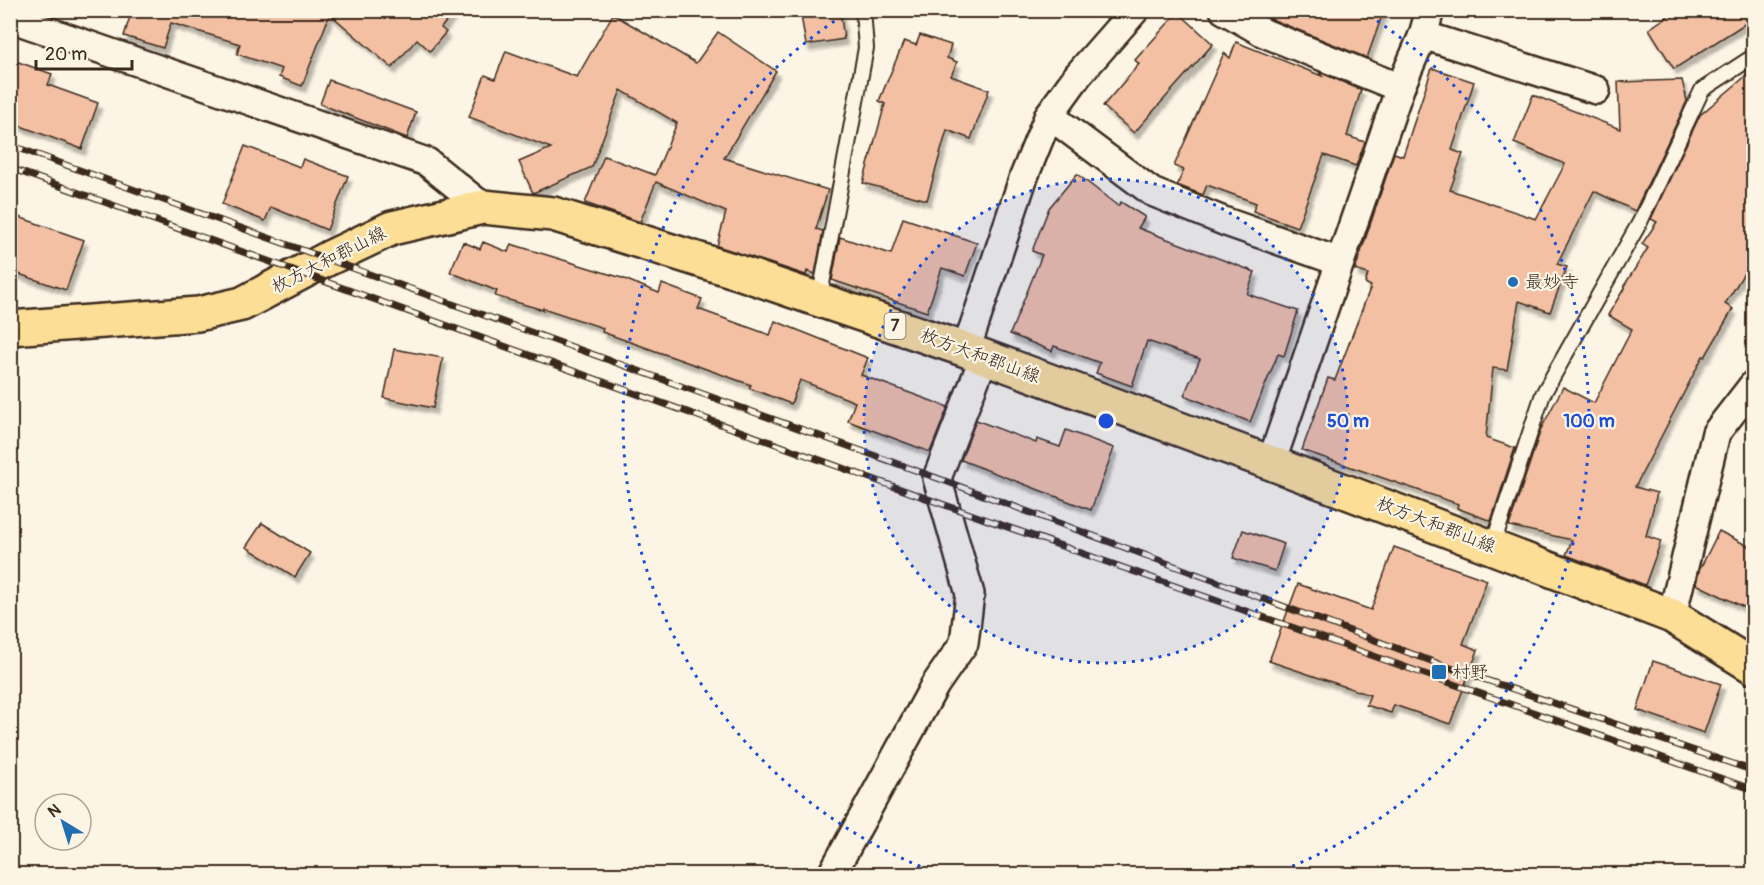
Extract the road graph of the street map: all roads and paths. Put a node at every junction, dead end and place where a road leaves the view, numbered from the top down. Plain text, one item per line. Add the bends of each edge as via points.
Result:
1 (863, 10) edge
2 (1135, 10) edge
3 (1224, 10) edge
4 (17, 17) edge
5 (1427, 22) edge
6 (1754, 56) edge
7 (1400, 88) junction
8 (1596, 90) dead end
9 (1049, 115) junction
10 (483, 207) junction
11 (1340, 262) junction
12 (819, 300) junction
13 (10, 328) edge
14 (975, 354) junction
15 (1754, 384) edge
16 (1271, 463) junction
17 (1492, 547) junction
18 (1672, 616) junction
19 (1754, 667) edge
20 (832, 874) edge

1 - 12 lane via 866,48
2 - 9 street
3 - 7 street via 1264,33
4 - 10 street via 427,162
5 - 7 street
5 - 8 street
6 - 17 lane via 1702,90 1640,222 1543,394
7 - 11 street
9 - 11 street via 1152,192
9 - 14 street via 1023,179
10 - 12 main road, 枚方大和郡山線 / 7 via 553,214
10 - 13 main road, 枚方大和郡山線 / 7 via 392,228 242,304 198,314
11 - 16 street
12 - 14 main road, 枚方大和郡山線 / 7
14 - 16 main road, 枚方大和郡山線 / 7
14 - 20 street via 937,478 970,594 964,644 935,685
15 - 18 street via 1716,433
16 - 17 main road, 枚方大和郡山線 / 7
17 - 18 main road, 枚方大和郡山線 / 7
18 - 19 main road, 枚方大和郡山線 / 7

